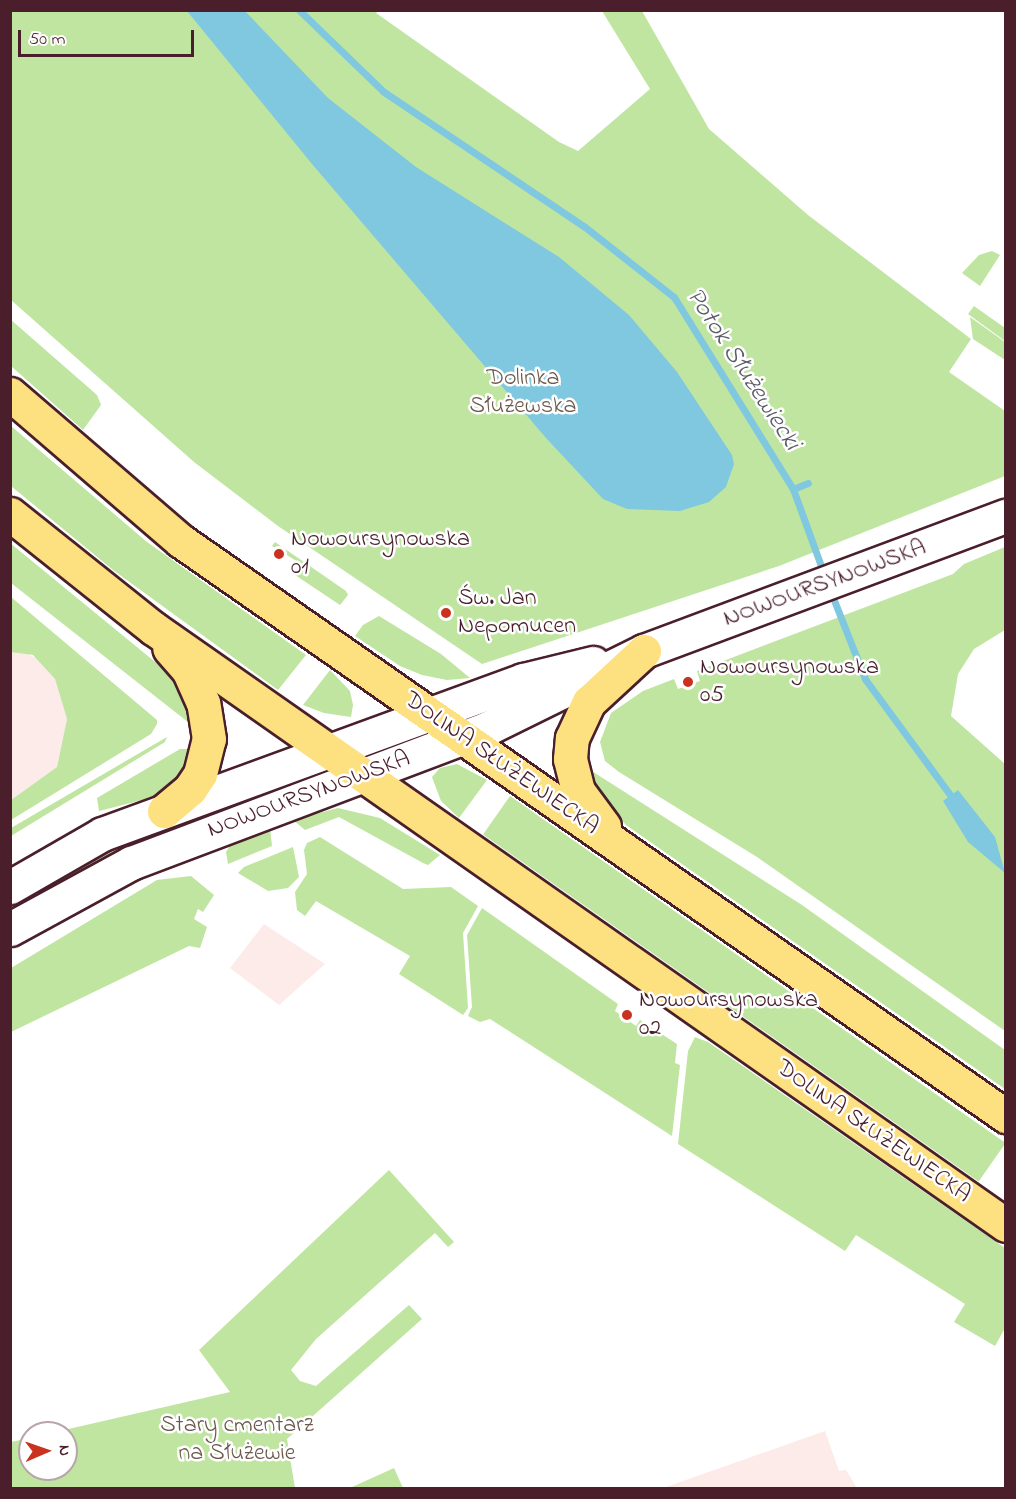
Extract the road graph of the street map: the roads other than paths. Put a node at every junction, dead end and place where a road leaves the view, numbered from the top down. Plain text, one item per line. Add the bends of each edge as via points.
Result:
1 (10, 394) edge
2 (10, 514) edge
3 (1005, 516) edge
4 (153, 628) junction
5 (644, 651) junction
6 (428, 715) junction
7 (463, 738) junction
8 (327, 751) junction
9 (363, 776) junction
10 (164, 810) junction
11 (622, 849) junction
12 (10, 888) edge
13 (10, 929) edge
14 (1005, 1116) edge
15 (1005, 1225) edge

1 - 6 main road, DOLINA SŁUŻEWIECKA via 181,541
2 - 4 main road, DOLINA SŁUŻEWIECKA
3 - 5 street, NOWOURSYNOWSKA
4 - 8 main road, DOLINA SŁUŻEWIECKA
4 - 10 main road via 189,671 203,703 209,739 200,774 190,789
5 - 6 street, NOWOURSYNOWSKA via 523,680
5 - 7 street, NOWOURSYNOWSKA via 521,714
5 - 11 main road via 589,702 574,728 571,748 578,791
6 - 7 main road, DOLINA SŁUŻEWIECKA
6 - 8 street, NOWOURSYNOWSKA
7 - 9 street, NOWOURSYNOWSKA
7 - 11 main road, DOLINA SŁUŻEWIECKA
8 - 9 main road, DOLINA SŁUŻEWIECKA
8 - 10 street, NOWOURSYNOWSKA
9 - 13 street, NOWOURSYNOWSKA via 131,863
9 - 15 main road, DOLINA SŁUŻEWIECKA
10 - 12 street, NOWOURSYNOWSKA via 85,842
11 - 14 main road, DOLINA SŁUŻEWIECKA

